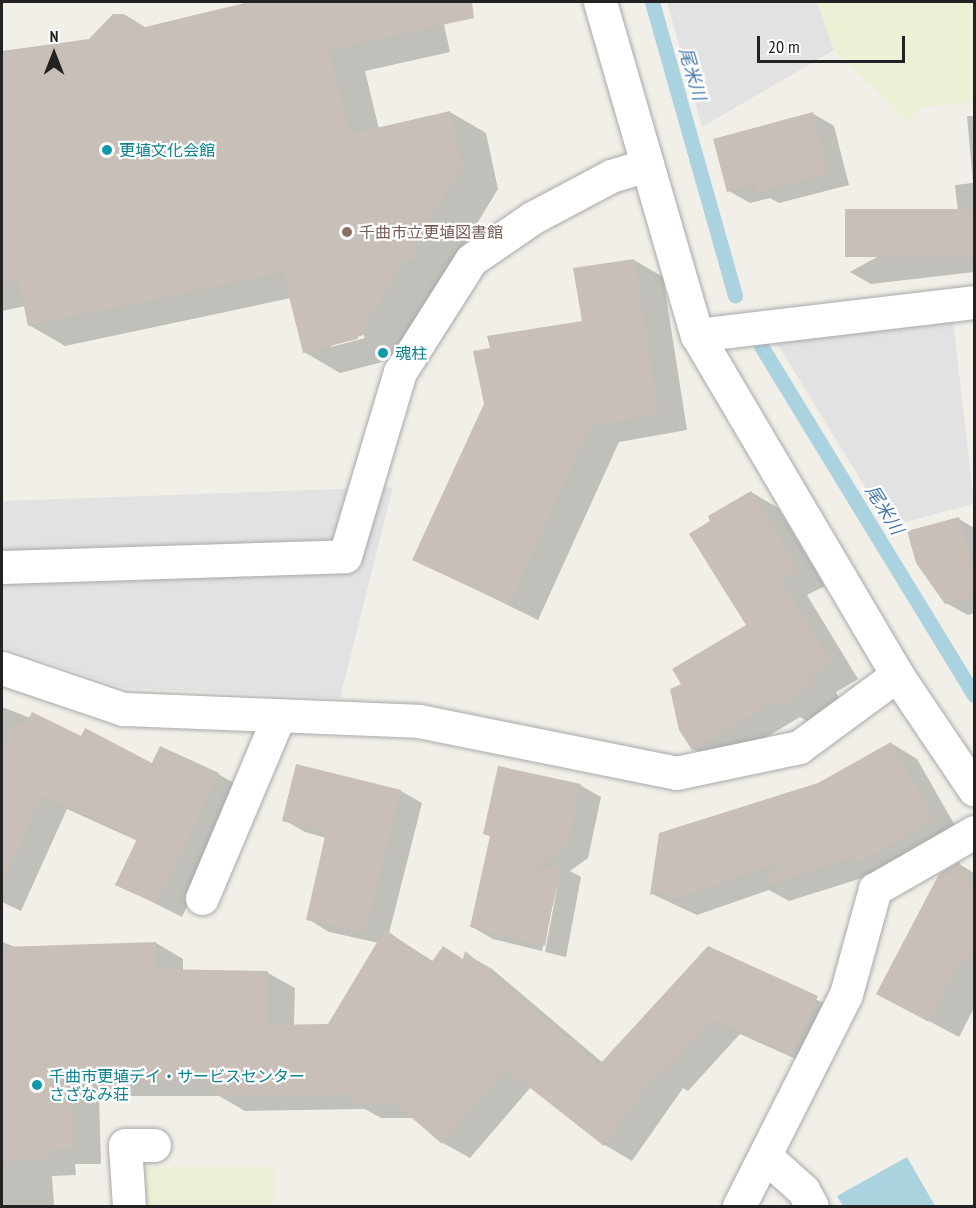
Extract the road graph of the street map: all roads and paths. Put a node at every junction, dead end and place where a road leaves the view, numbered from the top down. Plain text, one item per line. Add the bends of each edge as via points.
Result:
1 (600, 2) edge
2 (647, 165) junction
3 (975, 302) edge
4 (697, 334) junction
5 (2, 567) edge
6 (2, 668) edge
7 (897, 675) junction
8 (279, 716) junction
9 (975, 789) edge
10 (975, 832) edge
11 (202, 898) dead end
12 (154, 1145) dead end
13 (765, 1156) junction
14 (129, 1206) edge
15 (740, 1206) edge
16 (812, 1206) edge

1 - 2 street
2 - 4 street
2 - 5 street via 611,176 532,218 471,260 400,372 345,556
3 - 4 street
4 - 7 street
6 - 8 street via 123,710
7 - 8 street via 799,747 676,773 419,721
7 - 9 street
8 - 11 street
10 - 13 street via 874,889 846,993
12 - 14 street via 125,1145
13 - 15 street
13 - 16 street via 802,1190

